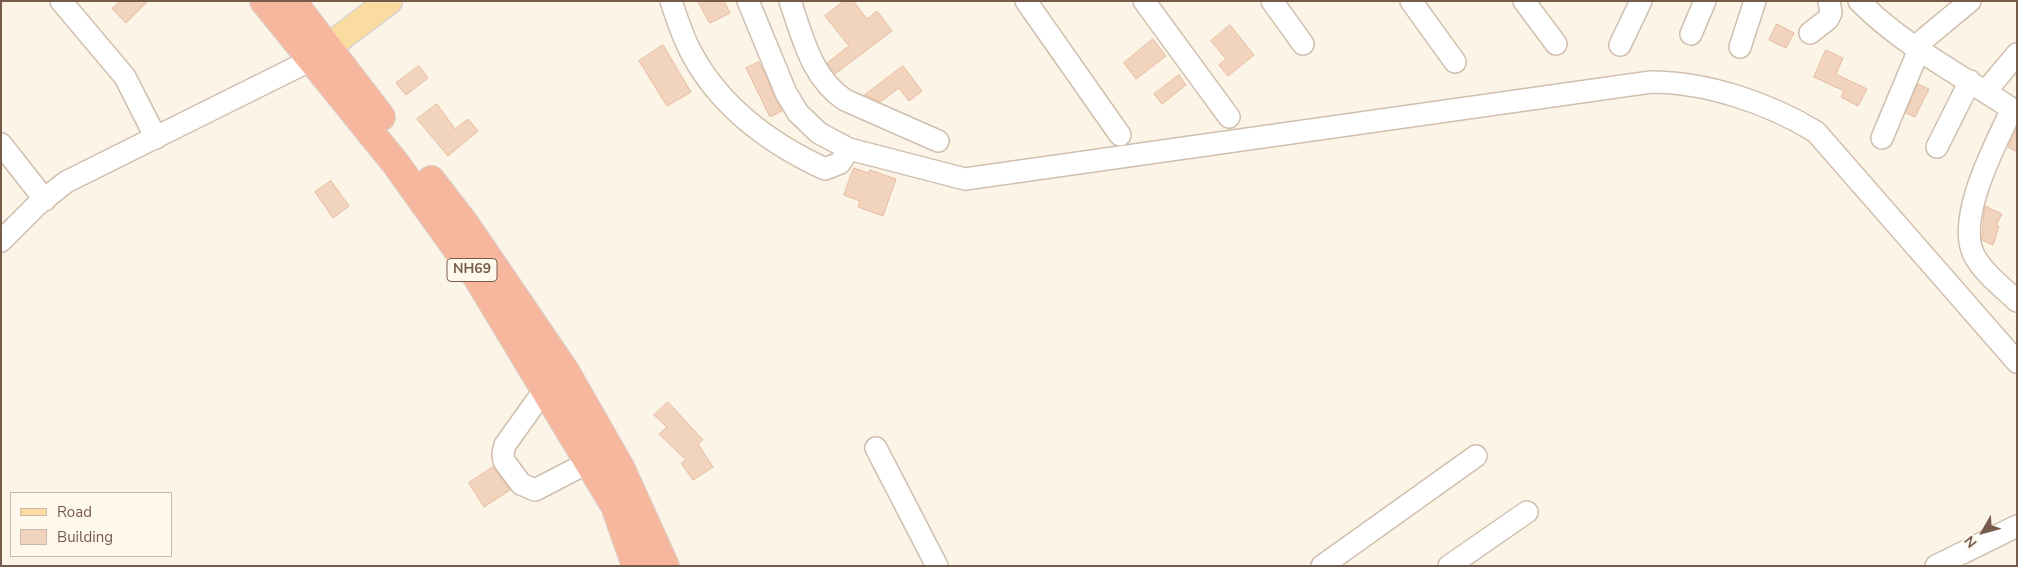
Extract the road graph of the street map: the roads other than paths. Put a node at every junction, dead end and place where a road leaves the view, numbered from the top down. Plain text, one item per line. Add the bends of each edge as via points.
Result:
1 (61, 1) edge
2 (264, 1) edge
3 (292, 1) edge
4 (389, 1) edge
5 (671, 1) edge
6 (748, 1) edge
7 (790, 1) edge
8 (1026, 1) edge
9 (1144, 1) edge
10 (1272, 1) edge
11 (1411, 1) edge
12 (1524, 1) edge
13 (1641, 1) edge
14 (1705, 1) edge
15 (1755, 1) edge
16 (1829, 1) edge
17 (1859, 1) edge
18 (1970, 1) edge
19 (1810, 33) dead end
20 (1691, 34) dead end
21 (1303, 44) dead end
22 (1556, 44) dead end
23 (1620, 45) dead end
24 (1740, 47) dead end
25 (1919, 49) junction
26 (319, 54) junction
27 (2017, 54) edge
28 (1455, 62) dead end
29 (1978, 86) junction
30 (2014, 110) edge
31 (1229, 117) dead end
32 (1120, 135) dead end
33 (156, 138) junction
34 (1882, 138) dead end
35 (938, 141) dead end
36 (1, 144) edge
37 (1937, 147) dead end
38 (849, 149) junction
39 (45, 200) junction
40 (1, 241) edge
41 (2017, 301) edge
42 (2017, 362) edge
43 (545, 389) junction
44 (876, 448) dead end
45 (1476, 456) dead end
46 (589, 462) junction
47 (624, 501) junction
48 (1527, 512) dead end
49 (2017, 526) edge
50 (636, 566) edge
51 (665, 566) edge
52 (937, 566) edge
53 (1322, 566) edge
54 (1450, 566) edge
55 (1936, 566) edge

1 - 33 street via 125,77
2 - 26 highway, NH69
3 - 26 highway, NH69
4 - 26 main road
5 - 38 street via 691,54 718,94 758,131 825,169 840,163
6 - 38 street via 786,93 798,113 819,133
7 - 35 street via 812,60 822,81 832,91 845,100
8 - 32 street
9 - 31 street
10 - 21 street
11 - 28 street
12 - 22 street
13 - 23 street
14 - 20 street
15 - 24 street
16 - 19 street via 1832,12 1828,19
17 - 25 street
18 - 25 street via 1927,35
25 - 29 street
25 - 34 street
26 - 33 street
26 - 43 highway, NH69 via 477,277
26 - 47 highway, NH69 via 486,254 565,372 621,470
27 - 29 street
29 - 30 street
29 - 37 street
30 - 41 street via 1984,168 1971,211 1971,247 1986,272
33 - 39 street via 66,182
36 - 39 street
38 - 42 street via 965,179 1651,82 1677,82 1762,104 1816,132
39 - 40 street
43 - 46 highway, NH69
43 - 46 street via 505,445 504,461 521,484 535,490
44 - 52 street
45 - 53 street
46 - 47 highway, NH69
47 - 50 highway, NH69
47 - 51 highway, NH69
48 - 54 street
49 - 55 street

